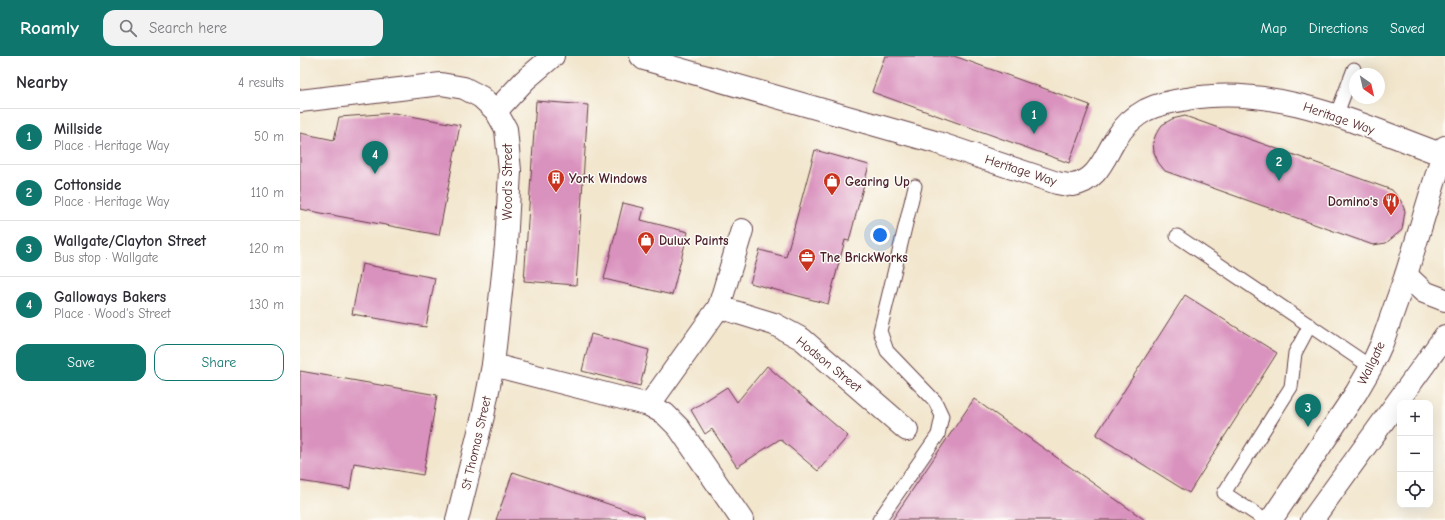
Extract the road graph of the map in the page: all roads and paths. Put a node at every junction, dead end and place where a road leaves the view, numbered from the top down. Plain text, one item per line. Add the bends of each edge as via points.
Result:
1 (553, 56) edge
2 (641, 56) edge
3 (1349, 81) edge
4 (300, 101) edge
5 (496, 111) junction
6 (1336, 116) junction
7 (1444, 151) edge
8 (915, 186) dead end
9 (742, 230) dead end
10 (1176, 236) dead end
11 (1406, 275) junction
12 (1445, 300) edge
13 (719, 306) junction
14 (1310, 325) junction
15 (1445, 336) edge
16 (493, 365) junction
17 (1371, 367) junction
18 (649, 405) junction
19 (907, 430) dead end
20 (457, 520) edge
21 (742, 520) edge
22 (879, 520) edge
23 (1265, 520) edge
24 (1270, 520) edge
25 (1312, 520) edge

1 - 5 main road via 525,80
2 - 6 main road, Heritage Way via 935,142 1057,183 1072,185 1086,181 1097,172 1118,135 1130,121 1147,110 1173,101 1228,94 1285,100
3 - 6 lane
4 - 5 main road, Wood's Street via 441,84 464,88 481,97
5 - 16 main road, Wood's Street via 506,129 510,171 506,246
6 - 7 main road, Heritage Way
7 - 11 main road, Wallgate
8 - 22 lane via 880,331 887,351 935,401 942,416 938,434
9 - 13 main road
10 - 14 lane
11 - 12 main road via 1424,292
11 - 17 main road, Wallgate
13 - 18 main road
13 - 19 main road, Hodson Street via 774,324 802,339
14 - 17 lane
14 - 23 lane via 1295,353 1290,387 1224,493
15 - 25 main road
16 - 18 main road
16 - 20 main road, St Thomas Street
17 - 24 main road, Wallgate
18 - 21 main road via 665,414 679,428

